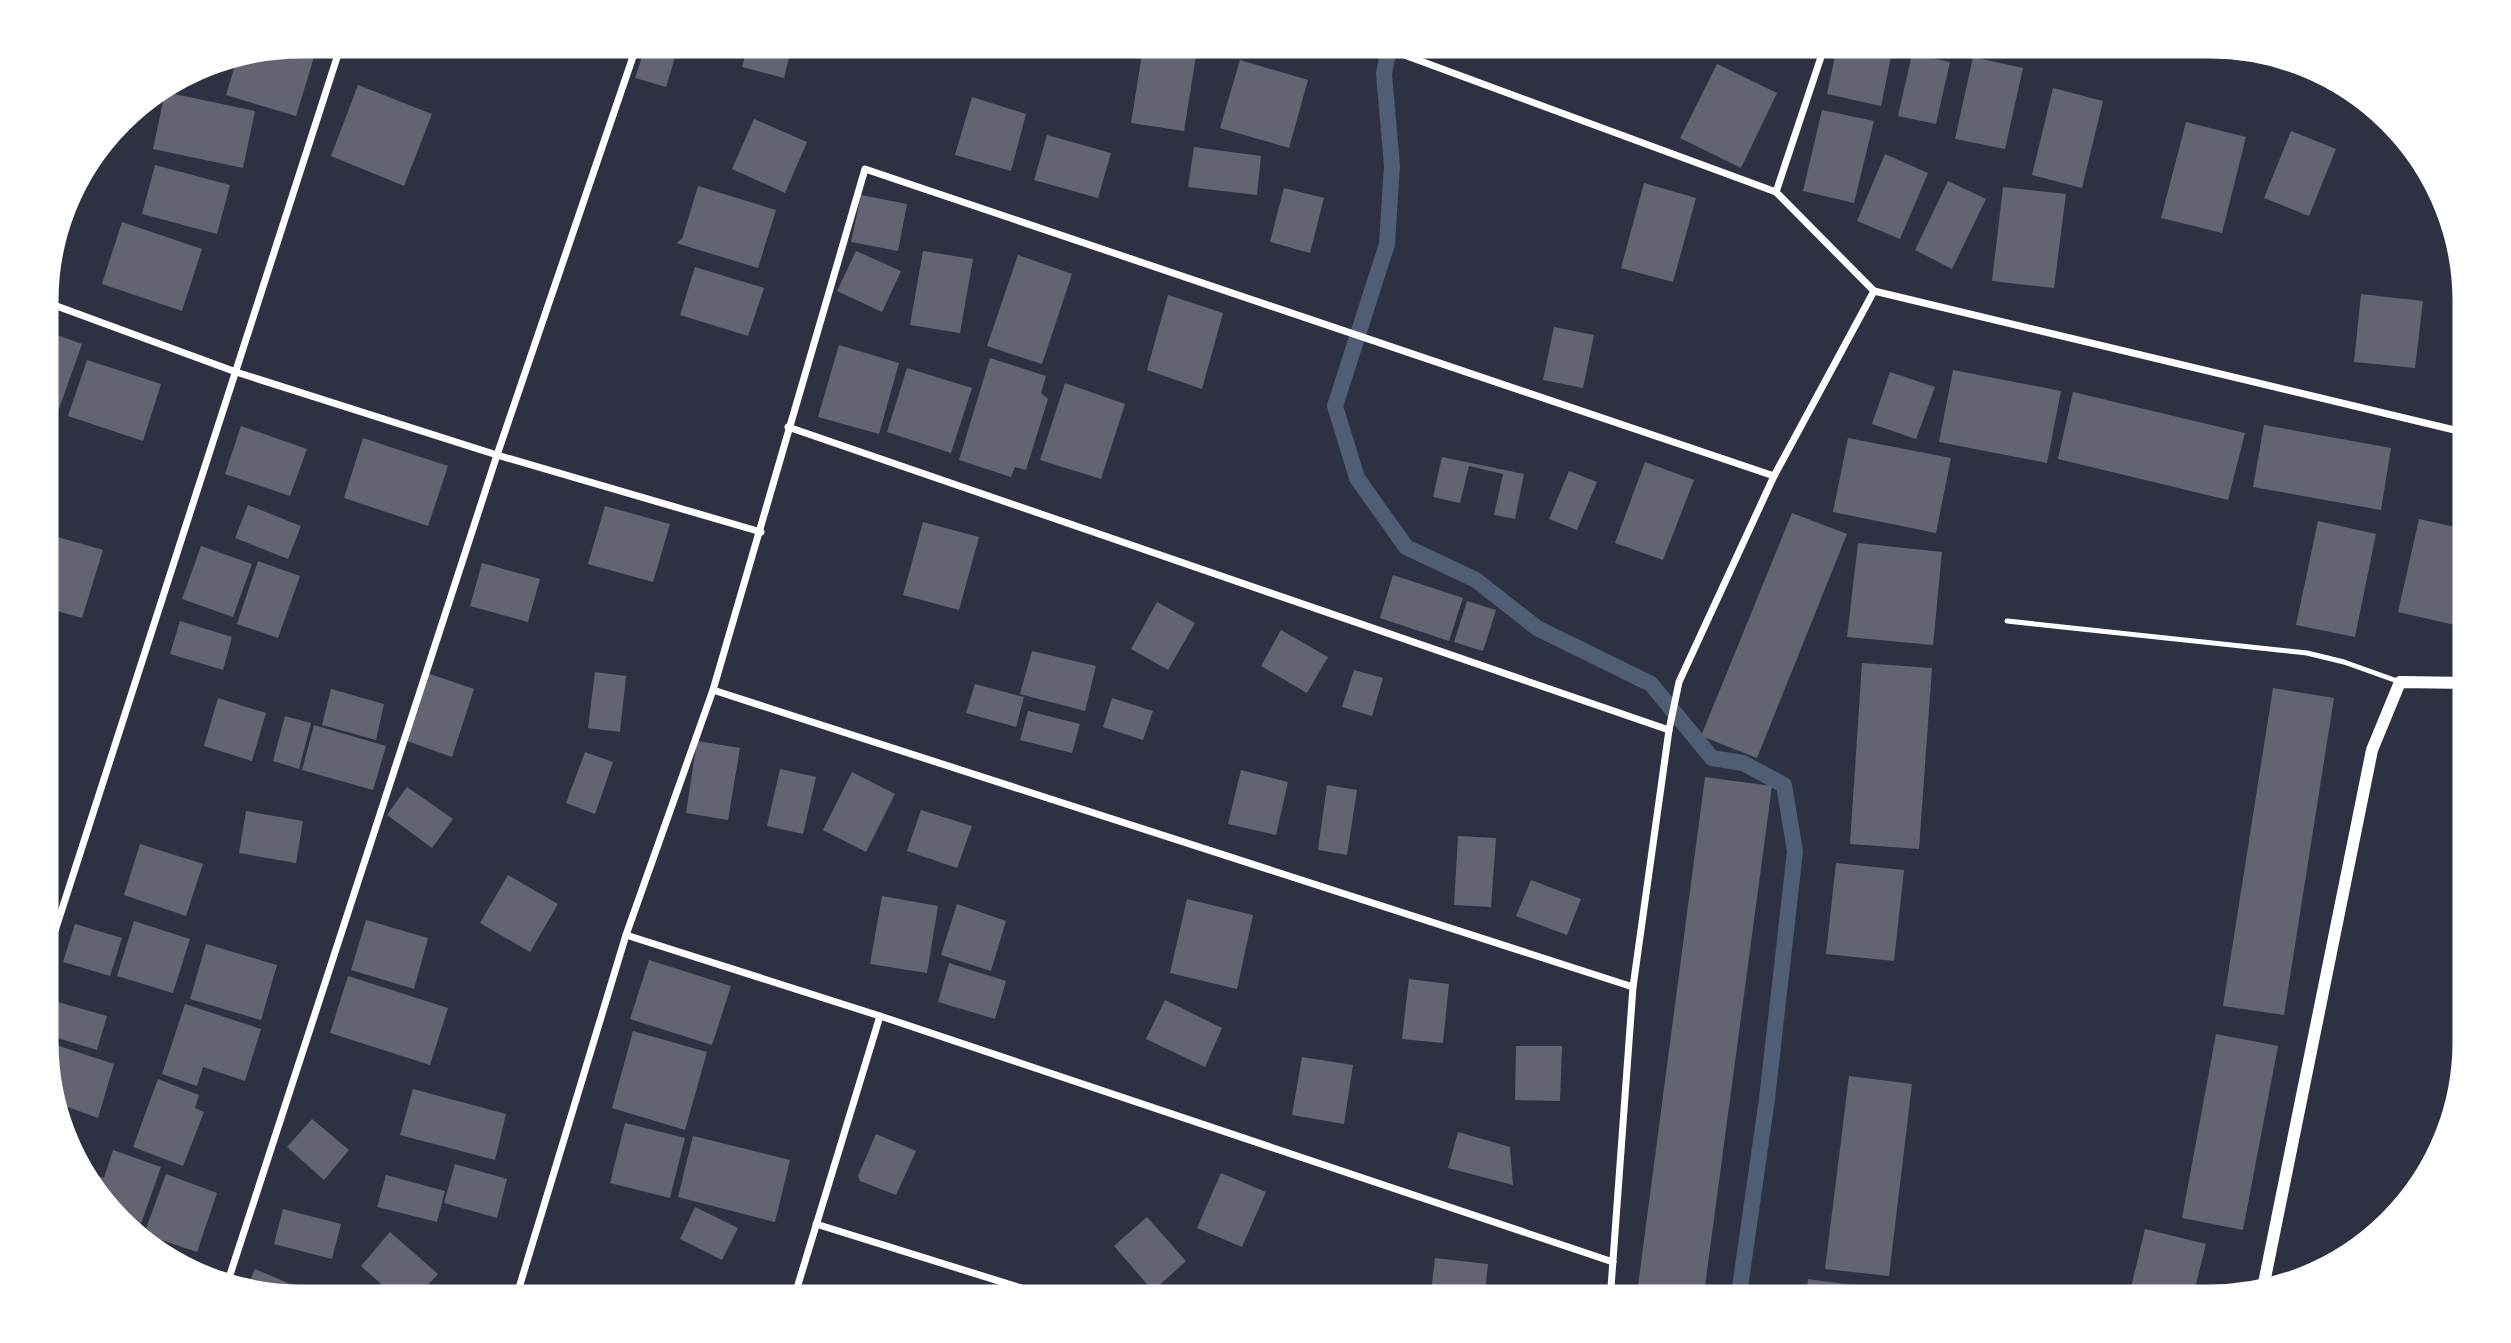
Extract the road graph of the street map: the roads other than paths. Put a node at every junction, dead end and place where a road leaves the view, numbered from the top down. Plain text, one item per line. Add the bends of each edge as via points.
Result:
1 (1403, 54) edge
2 (1822, 54) edge
3 (338, 55) edge
4 (634, 55) edge
5 (1776, 192) junction
6 (1874, 291) junction
7 (55, 305) edge
8 (236, 372) junction
9 (788, 427) junction
10 (2457, 431) edge
11 (497, 455) junction
12 (1774, 476) junction
13 (761, 532) junction
14 (2007, 621) dead end
15 (2400, 682) junction
16 (2457, 683) edge
17 (713, 690) junction
18 (1669, 730) junction
19 (54, 934) edge
20 (626, 935) junction
21 (1633, 987) junction
22 (880, 1016) junction
23 (816, 1224) junction
24 (1613, 1262) junction
25 (229, 1278) edge
26 (2264, 1282) edge
27 (1611, 1288) edge
28 (519, 1289) edge
29 (797, 1289) edge
30 (1023, 1289) edge

1 - 5 street
2 - 5 street
3 - 8 street
4 - 11 street
5 - 6 street
6 - 10 street
6 - 12 street
7 - 8 street
8 - 11 street
8 - 19 street
9 - 12 street via 865,169
9 - 13 street
9 - 18 street
11 - 13 street
11 - 25 street
12 - 18 street via 1679,682
13 - 17 street
14 - 15 lane via 2307,653
15 - 16 street
15 - 26 street via 2372,750
17 - 20 street
17 - 21 street
18 - 21 street
20 - 22 street
20 - 28 street
21 - 24 street
22 - 23 street
22 - 24 street
23 - 29 street
23 - 30 street
24 - 27 street

